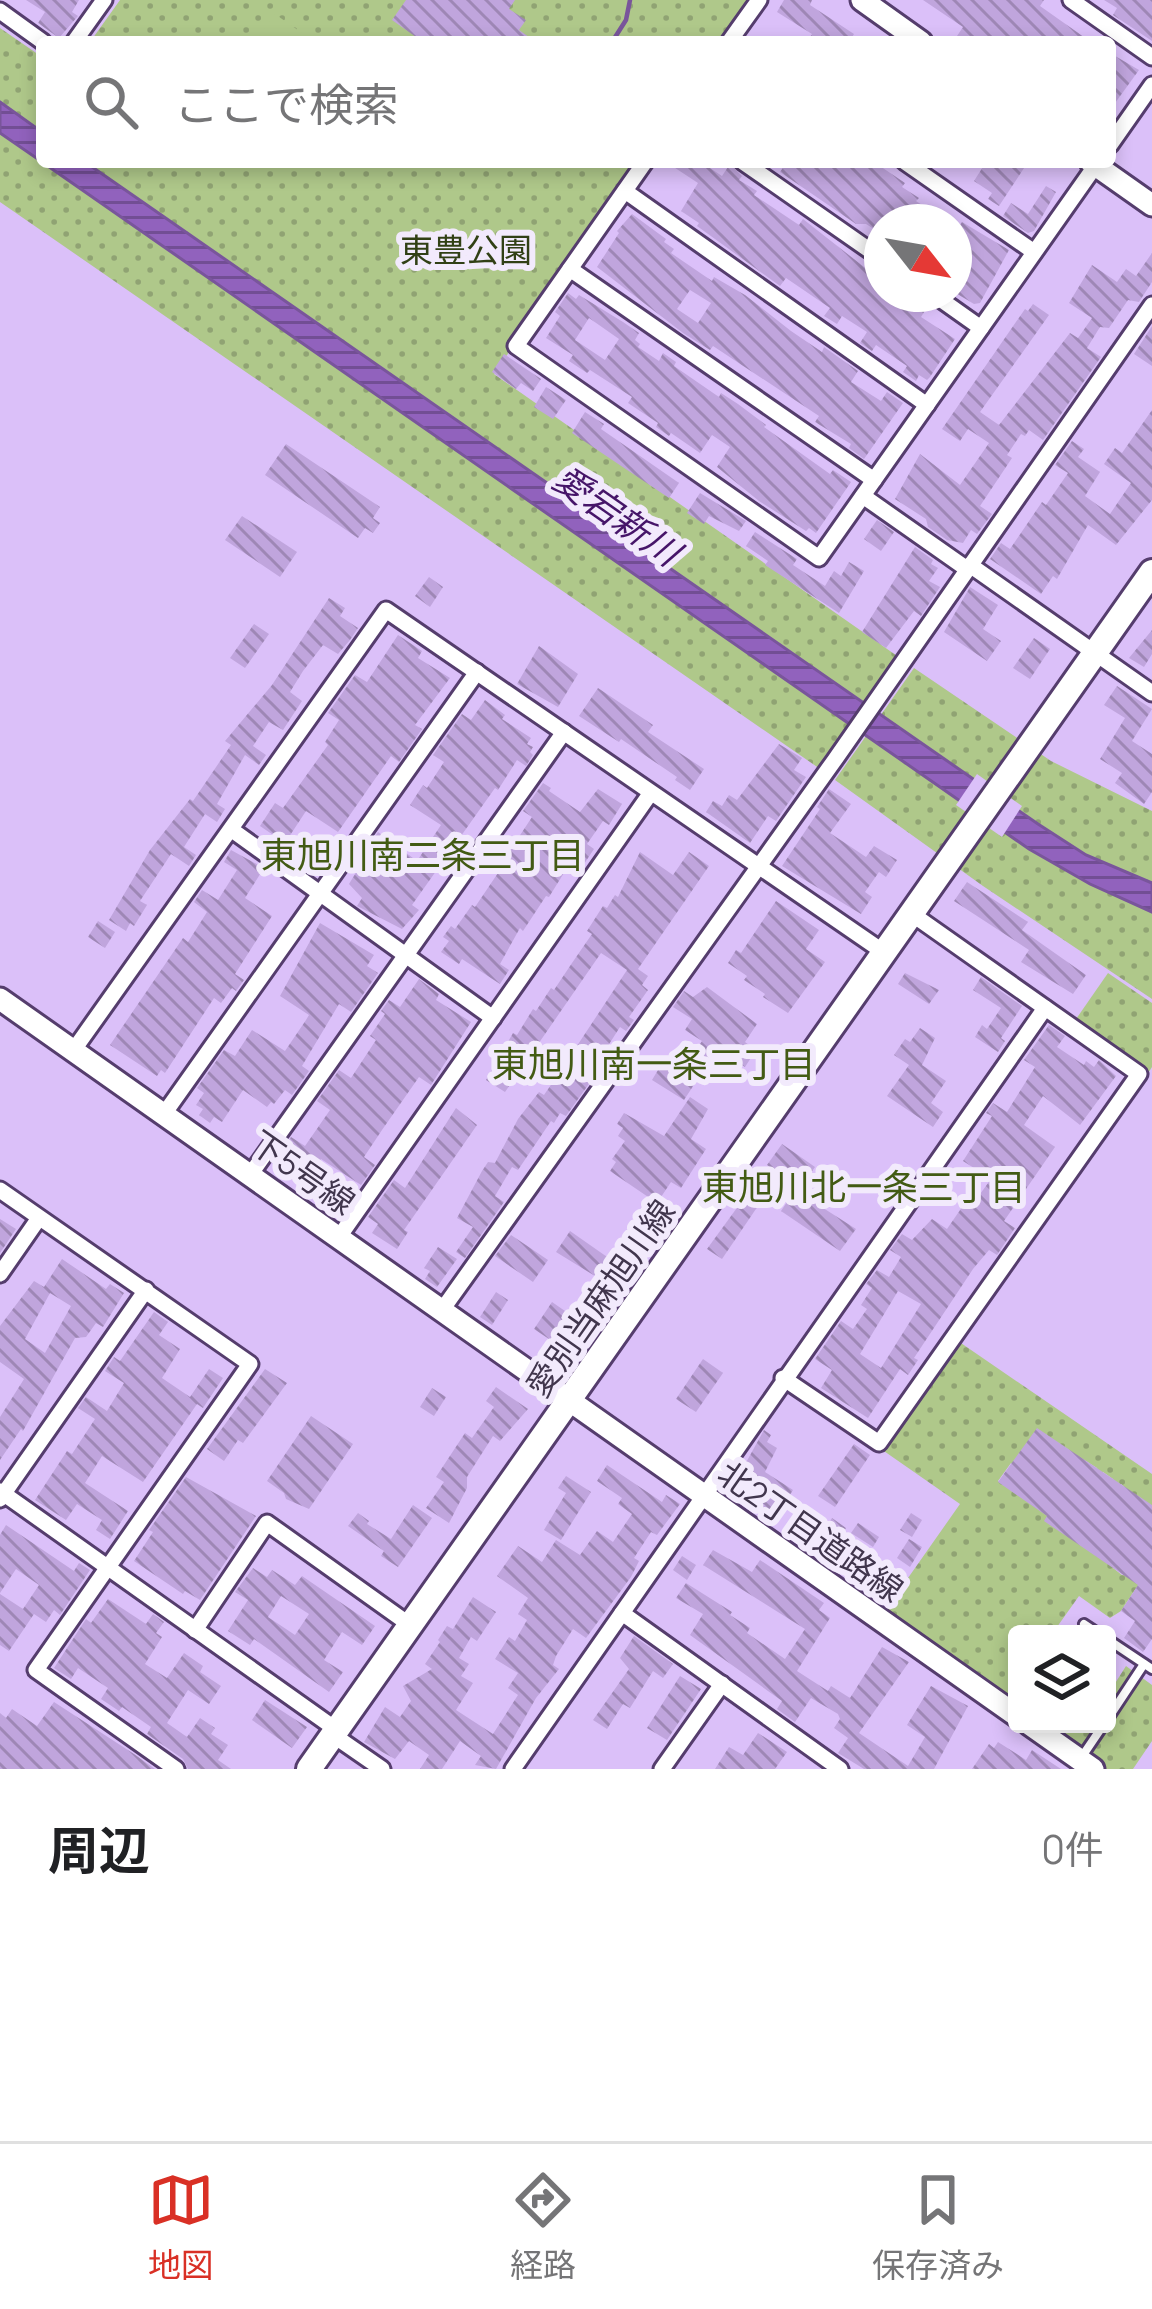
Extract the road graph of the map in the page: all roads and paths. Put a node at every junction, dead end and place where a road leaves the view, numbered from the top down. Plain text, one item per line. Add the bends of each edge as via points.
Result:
1 (104, 0) edge
2 (759, 0) edge
3 (862, 0) edge
4 (1071, 0) edge
5 (0, 11) edge
6 (78, 36) edge
7 (735, 36) edge
8 (913, 36) edge
9 (36, 37) edge
10 (1152, 57) edge
11 (1152, 85) edge
12 (1116, 136) edge
13 (641, 168) edge
14 (752, 168) edge
15 (914, 168) edge
16 (1092, 168) edge
17 (1102, 168) edge
18 (625, 191) junction
19 (1152, 205) edge
20 (864, 246) edge
21 (1034, 252) junction
22 (571, 268) junction
23 (1152, 305) edge
24 (958, 312) edge
25 (981, 328) junction
26 (927, 405) junction
27 (874, 481) junction
28 (863, 496) junction
29 (968, 567) junction
30 (1152, 572) edge
31 (1095, 651) junction
32 (477, 672) junction
33 (1152, 693) edge
34 (565, 732) junction
35 (650, 794) junction
36 (232, 830) junction
37 (758, 866) junction
38 (321, 892) junction
39 (912, 914) junction
40 (406, 952) junction
41 (885, 953) junction
42 (0, 999) edge
43 (1045, 1008) junction
44 (493, 1018) junction
45 (74, 1051) junction
46 (164, 1114) junction
47 (250, 1175) junction
48 (0, 1190) edge
49 (40, 1218) junction
50 (339, 1237) junction
51 (0, 1274) edge
52 (146, 1290) junction
53 (442, 1310) junction
54 (783, 1378) junction
55 (568, 1400) junction
56 (1, 1495) edge
57 (703, 1495) junction
58 (108, 1568) junction
59 (622, 1613) junction
60 (410, 1625) junction
61 (195, 1630) junction
62 (1116, 1645) edge
63 (1148, 1667) edge
64 (722, 1684) junction
65 (1116, 1709) edge
66 (1008, 1710) edge
67 (335, 1732) junction
68 (1042, 1733) edge
69 (1101, 1733) edge
70 (815, 1762) edge
71 (1086, 1764) edge
72 (176, 1769) edge
73 (309, 1769) edge
74 (382, 1769) edge
75 (513, 1769) edge
76 (662, 1769) edge
77 (840, 1769) edge

1 - 6 street
2 - 7 street
3 - 8 street
4 - 10 street
5 - 9 street
11 - 12 street
13 - 18 street
14 - 20 street
15 - 21 street
16 - 21 street
17 - 19 street
18 - 22 street
18 - 26 street
21 - 25 street
22 - 27 street
22 - 28 street via 516,346 819,558
23 - 29 street
24 - 25 street
25 - 26 street
26 - 27 street
27 - 28 street
28 - 29 street
29 - 31 street
29 - 37 street
30 - 31 main road, 愛別当麻旭川線
31 - 33 street
31 - 39 main road, 愛別当麻旭川線
32 - 34 street
32 - 36 street via 386,610
32 - 38 street
34 - 35 street
34 - 40 street
35 - 37 street
35 - 44 street
36 - 38 street
36 - 45 street
37 - 41 street
37 - 53 street
38 - 40 street
38 - 46 street
39 - 41 main road, 愛別当麻旭川線
39 - 43 street
40 - 44 street
40 - 47 street
41 - 55 main road, 愛別当麻旭川線
42 - 45 street, 下5号線
43 - 54 street
43 - 54 street via 1139,1074 879,1443
44 - 50 street
45 - 46 street, 下5号線
46 - 47 street, 下5号線
47 - 50 street, 下5号線
48 - 49 street
49 - 51 street
49 - 52 street
50 - 53 street, 下5号線
52 - 56 street
52 - 58 street via 250,1364
53 - 55 street, 下5号線
54 - 57 street
55 - 57 street, 北2丁目道路線
55 - 60 main road, 愛別当麻旭川線
56 - 58 street
57 - 59 street
57 - 66 street, 北2丁目道路線
58 - 61 street
58 - 72 street via 36,1670
59 - 64 street
59 - 75 street
60 - 61 street via 267,1523
60 - 67 main road, 愛別当麻旭川線
61 - 67 street
62 - 63 lane
63 - 65 lane
64 - 70 street
64 - 76 street
67 - 73 main road, 愛別当麻旭川線
67 - 74 street
68 - 71 street
69 - 71 lane
70 - 77 street

